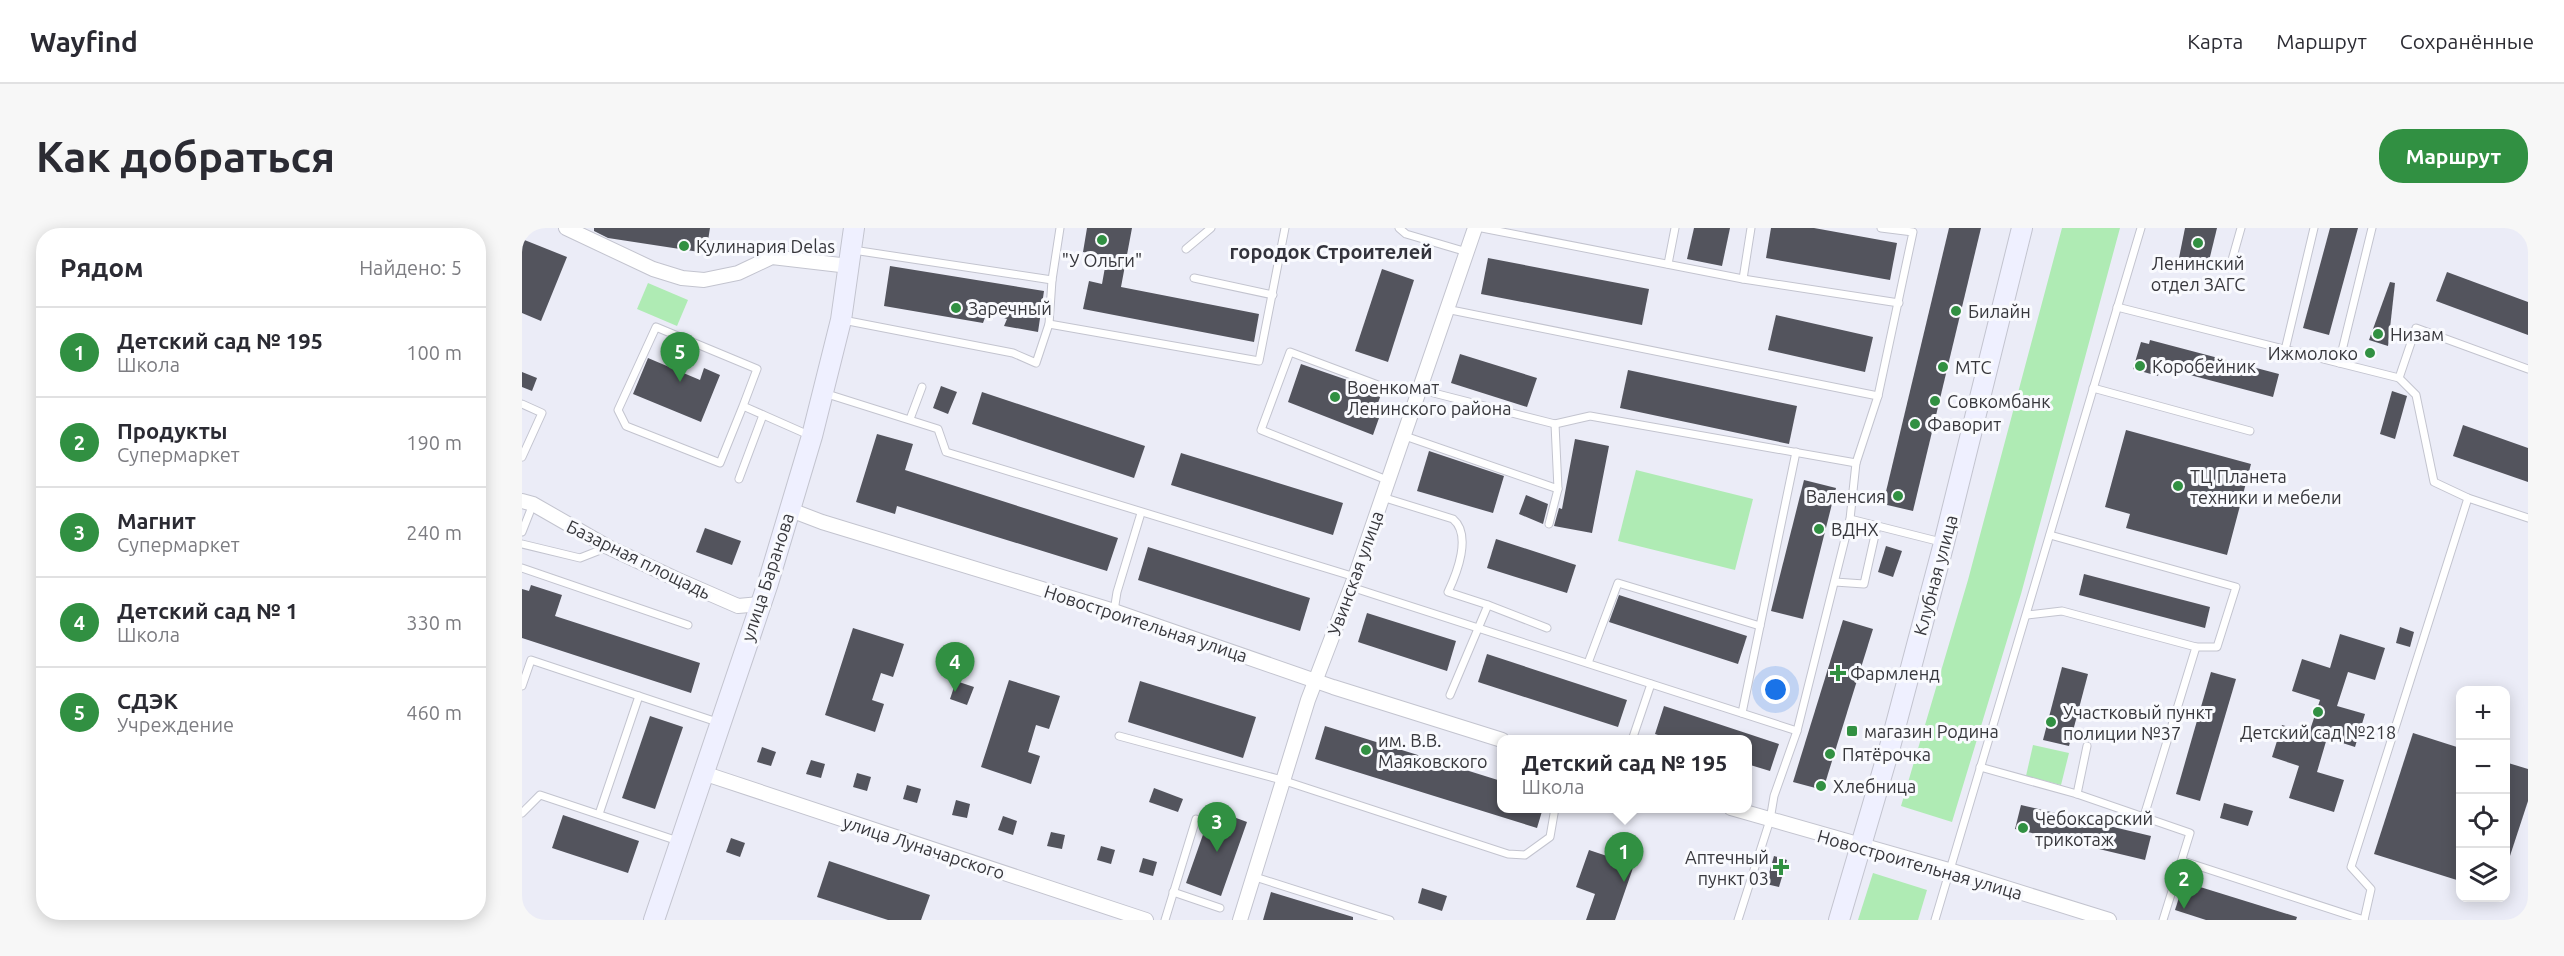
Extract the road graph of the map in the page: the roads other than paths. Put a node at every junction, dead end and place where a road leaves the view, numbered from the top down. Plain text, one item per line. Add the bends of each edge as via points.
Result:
1 (566, 228) edge
2 (854, 228) edge
3 (1060, 228) edge
4 (1211, 228) edge
5 (1285, 228) edge
6 (1400, 228) edge
7 (1474, 228) edge
8 (1482, 228) edge
9 (1675, 228) edge
10 (1751, 228) edge
11 (1881, 228) edge
12 (2022, 228) edge
13 (2141, 228) edge
14 (2241, 228) edge
15 (2314, 228) edge
16 (2372, 228) edge
17 (1186, 249) dead end
18 (1467, 252) junction
19 (850, 258) junction
20 (1668, 264) junction
21 (2230, 267) dead end
22 (1194, 278) dead end
23 (1743, 279) junction
24 (1052, 280) junction
25 (1273, 295) junction
26 (1899, 303) junction
27 (2117, 307) junction
28 (1446, 309) junction
29 (841, 320) junction
30 (1049, 324) junction
31 (2285, 350) junction
32 (2339, 363) junction
33 (2528, 369) edge
34 (2399, 378) junction
35 (1378, 385) dead end
36 (922, 387) dead end
37 (1418, 388) junction
38 (2093, 388) junction
39 (824, 393) junction
40 (1878, 396) junction
41 (522, 404) edge
42 (742, 406) junction
43 (763, 415) junction
44 (910, 419) junction
45 (1555, 424) junction
46 (2250, 431) dead end
47 (1402, 435) junction
48 (812, 436) junction
49 (1796, 452) junction
50 (522, 457) edge
51 (1857, 463) junction
52 (739, 479) dead end
53 (1387, 480) junction
54 (1558, 489) junction
55 (1382, 497) junction
56 (2468, 498) junction
57 (528, 502) edge
58 (789, 509) junction
59 (1141, 513) junction
60 (2528, 518) edge
61 (1850, 519) junction
62 (1549, 524) dead end
63 (1877, 526) junction
64 (522, 532) edge
65 (2050, 535) junction
66 (1944, 543) junction
67 (522, 544) edge
68 (608, 547) junction
69 (522, 568) edge
70 (1353, 582) junction
71 (1834, 582) junction
72 (760, 604) junction
73 (1488, 605) junction
74 (1114, 611) junction
75 (2027, 615) junction
76 (688, 625) dead end
77 (1760, 627) junction
78 (1480, 628) junction
79 (1547, 628) dead end
80 (2196, 648) junction
81 (1588, 663) junction
82 (1315, 680) junction
83 (1651, 684) junction
84 (522, 686) edge
85 (1450, 695) dead end
86 (639, 696) junction
87 (1742, 713) junction
88 (720, 723) junction
89 (1797, 731) junction
90 (1634, 735) edge
91 (1119, 736) dead end
92 (1497, 738) edge
93 (2087, 746) dead end
94 (1980, 767) junction
95 (703, 773) junction
96 (1282, 780) junction
97 (2077, 794) junction
98 (1554, 813) edge
99 (1747, 813) edge
100 (598, 814) junction
101 (523, 815) edge
102 (2144, 816) junction
103 (1196, 819) dead end
104 (1770, 820) junction
105 (680, 842) junction
106 (1860, 845) junction
107 (2183, 861) junction
108 (1952, 871) junction
109 (1252, 876) junction
110 (1173, 892) junction
111 (1220, 908) dead end
112 (654, 920) edge
113 (1146, 920) edge
114 (1165, 920) edge
115 (1240, 920) edge
116 (1390, 920) edge
117 (1738, 920) edge
118 (1839, 920) edge
119 (1935, 920) edge
120 (2109, 920) edge
121 (2163, 920) edge
122 (2364, 920) edge

1 - 19 street via 653,270 682,278 704,280 738,273 772,257
2 - 19 street, улица Баранова
3 - 24 lane
4 - 17 lane
5 - 25 lane
6 - 18 lane via 1406,234
7 - 18 street, Увинская улица
8 - 20 lane
9 - 20 lane
10 - 23 lane
11 - 26 lane via 1913,232
12 - 66 street, Клубная улица
13 - 27 lane
14 - 21 lane
15 - 31 lane
16 - 32 lane
18 - 28 street, Увинская улица
19 - 24 lane via 964,265
19 - 29 street, улица Баранова
20 - 23 lane
22 - 25 lane
23 - 26 lane
24 - 30 lane
25 - 30 lane via 1259,361
26 - 40 lane
27 - 31 lane
27 - 38 lane
28 - 37 street, Увинская улица
28 - 40 lane
29 - 30 lane via 1013,353 1036,363
29 - 39 street, улица Баранова
31 - 32 lane
32 - 34 lane
33 - 34 lane via 2416,328
34 - 56 lane via 2416,395 2434,482
35 - 53 lane via 1290,352 1261,430
36 - 44 lane
37 - 45 lane
37 - 47 street, Увинская улица
38 - 46 lane
38 - 65 lane
39 - 44 lane
39 - 48 street, улица Баранова
40 - 51 lane
41 - 50 lane via 542,413
42 - 42 lane via 757,369 656,327 618,410 626,426 720,464
42 - 43 lane
43 - 48 lane
43 - 52 lane
44 - 59 lane via 938,429 946,452
45 - 49 lane via 1590,416
45 - 54 lane
47 - 53 street, Увинская улица
47 - 54 lane
48 - 58 street, улица Баранова
49 - 51 lane
49 - 77 lane
51 - 61 lane
53 - 55 street, Увинская улица
54 - 62 lane
55 - 70 street, Увинская улица
55 - 73 lane via 1453,519 1460,525 1460,569 1448,592
56 - 60 lane
56 - 122 lane via 2351,867 2371,889
57 - 64 lane
57 - 68 street, Базарная площадь
58 - 72 street, улица Баранова
58 - 74 street, Новостроительная улица
59 - 70 lane
59 - 74 lane
61 - 63 lane
61 - 71 lane
63 - 66 lane
63 - 71 lane via 1864,584
65 - 75 lane
65 - 80 lane via 2236,587 2217,647
66 - 106 street, Клубная улица
67 - 68 lane via 580,558
68 - 72 street, Базарная площадь via 738,606
69 - 76 lane
70 - 78 lane
70 - 82 street, Увинская улица
71 - 89 lane
72 - 88 street, улица Баранова
73 - 78 lane
73 - 79 lane
74 - 82 street, Новостроительная улица
75 - 80 lane via 2062,611
75 - 94 lane
77 - 81 lane via 1618,583
77 - 87 lane
78 - 81 lane
78 - 85 lane
80 - 102 lane
81 - 83 lane
82 - 92 street, Новостроительная улица
82 - 96 street, Увинская улица
83 - 87 lane
83 - 90 lane
84 - 86 lane via 531,660
86 - 88 lane
86 - 100 lane
87 - 89 lane
88 - 95 street, улица Баранова
89 - 104 lane via 1774,796
91 - 96 lane
93 - 97 lane
94 - 97 lane
94 - 108 lane
95 - 105 street, улица Баранова
95 - 113 street, улица Луначарского
96 - 98 lane via 1508,854 1525,855 1550,837
96 - 109 street, Увинская улица
97 - 102 lane
99 - 104 street, Новостроительная улица
100 - 101 lane via 540,795
100 - 105 lane
102 - 107 lane via 2190,833
103 - 110 lane
104 - 106 street, Новостроительная улица
104 - 117 lane
105 - 112 street, улица Баранова
106 - 108 street, Новостроительная улица
106 - 118 street, Клубная улица
107 - 121 lane
107 - 122 lane
108 - 119 lane
108 - 120 street, Новостроительная улица
109 - 115 street, Увинская улица
109 - 116 lane
110 - 111 lane
110 - 114 lane

